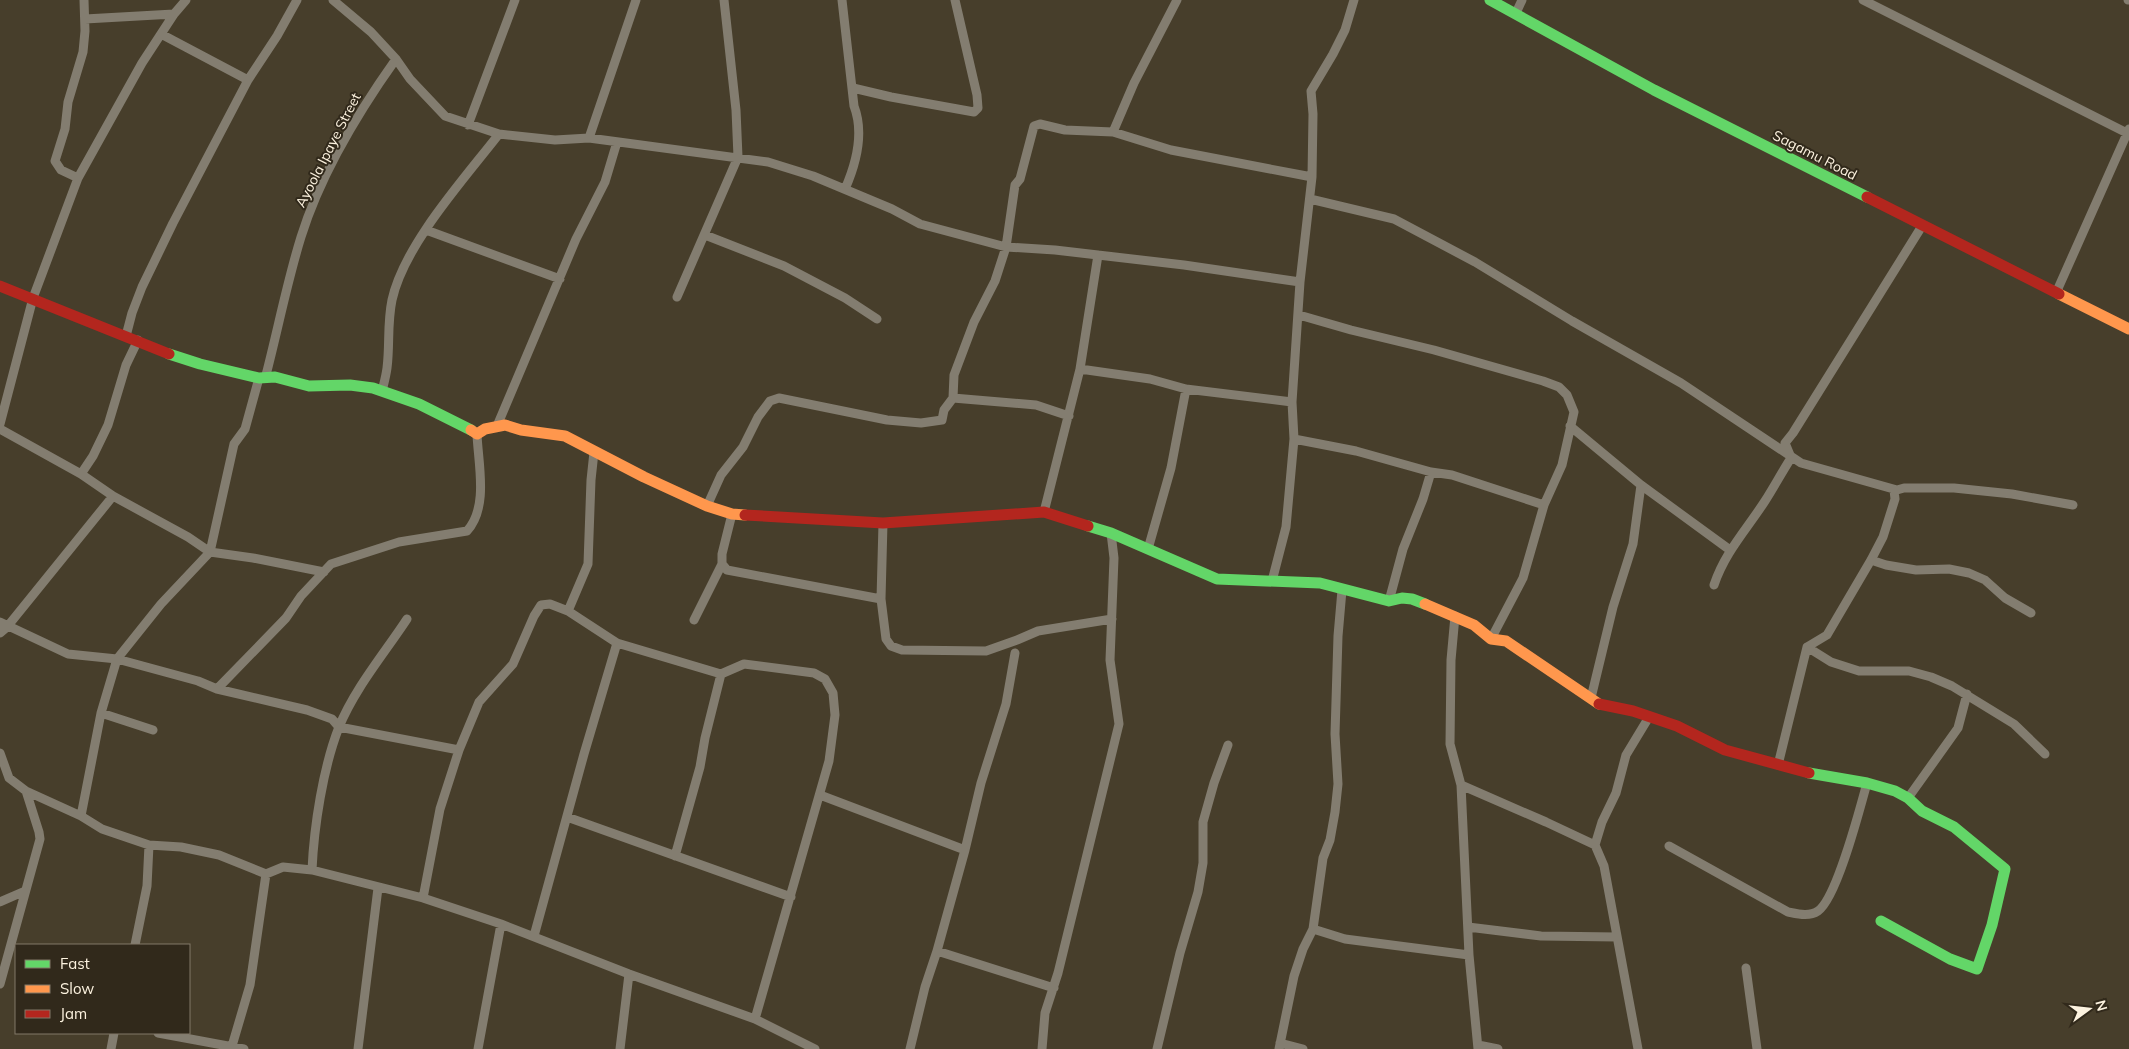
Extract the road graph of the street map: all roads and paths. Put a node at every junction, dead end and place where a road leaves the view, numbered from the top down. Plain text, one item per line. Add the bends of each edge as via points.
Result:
1 (84, 0) edge
2 (186, 0) edge
3 (297, 0) edge
4 (333, 0) edge
5 (515, 0) edge
6 (636, 0) edge
7 (724, 0) edge
8 (842, 0) edge
9 (955, 0) edge
10 (1177, 0) edge
11 (1354, 0) edge
12 (1490, 0) edge
13 (1522, 0) edge
14 (1863, 0) edge
15 (1516, 13) junction
16 (174, 14) junction
17 (85, 19) junction
18 (161, 34) junction
19 (396, 59) junction
20 (248, 80) junction
21 (853, 88) junction
22 (468, 125) junction
23 (2128, 131) edge
24 (1113, 132) junction
25 (499, 134) junction
26 (589, 138) junction
27 (617, 142) junction
28 (738, 157) junction
29 (1312, 177) junction
30 (78, 178) junction
31 (845, 189) junction
32 (1310, 199) junction
33 (1922, 226) junction
34 (426, 230) junction
35 (705, 235) junction
36 (1006, 247) junction
37 (1098, 255) junction
38 (560, 280) junction
39 (1300, 282) junction
40 (0, 286) edge
41 (2056, 293) junction
42 (677, 297) dead end
43 (33, 298) junction
44 (1299, 315) junction
45 (877, 319) dead end
46 (2129, 329) edge
47 (126, 336) junction
48 (138, 340) junction
49 (1080, 369) junction
50 (262, 376) junction
51 (1186, 389) junction
52 (382, 391) junction
53 (953, 398) junction
54 (1292, 402) junction
55 (1070, 416) junction
56 (0, 424) edge
57 (497, 426) junction
58 (1570, 426) junction
59 (0, 428) edge
60 (477, 434) junction
61 (1294, 439) junction
62 (594, 452) junction
63 (1791, 458) junction
64 (1431, 472) junction
65 (81, 474) junction
66 (1641, 485) junction
67 (1897, 490) junction
68 (113, 496) junction
69 (1544, 505) junction
70 (2073, 505) dead end
71 (707, 506) junction
72 (1044, 512) junction
73 (732, 514) junction
74 (883, 523) junction
75 (1111, 533) junction
76 (1148, 549) junction
77 (1730, 550) junction
78 (210, 552) junction
79 (1871, 560) junction
80 (722, 564) junction
81 (324, 572) junction
82 (1272, 581) junction
83 (1714, 585) dead end
84 (1342, 590) junction
85 (881, 599) junction
86 (1389, 601) junction
87 (568, 611) junction
88 (2030, 613) dead end
89 (1455, 616) junction
90 (1112, 619) junction
91 (407, 620) dead end
92 (694, 620) dead end
93 (4, 624) edge
94 (0, 633) edge
95 (1491, 638) junction
96 (618, 643) junction
97 (1808, 647) junction
98 (1015, 653) dead end
99 (117, 659) junction
100 (721, 674) junction
101 (217, 689) junction
102 (1967, 694) junction
103 (1591, 698) junction
104 (101, 713) junction
105 (1649, 717) junction
106 (340, 727) junction
107 (154, 730) dead end
108 (1228, 745) dead end
109 (459, 750) junction
110 (0, 753) edge
111 (2045, 754) dead end
112 (1778, 765) junction
113 (9, 778) junction
114 (0, 781) edge
115 (1867, 783) junction
116 (1461, 785) junction
117 (26, 791) junction
118 (820, 795) junction
119 (1908, 798) junction
120 (81, 816) junction
121 (567, 817) junction
122 (149, 845) junction
123 (1595, 845) junction
124 (1669, 846) dead end
125 (965, 850) junction
126 (675, 856) junction
127 (312, 870) junction
128 (266, 874) junction
129 (378, 888) junction
130 (25, 891) junction
131 (423, 898) junction
132 (791, 898) junction
133 (0, 902) edge
134 (1881, 921) dead end
135 (501, 924) junction
136 (1468, 927) junction
137 (1313, 929) junction
138 (534, 936) junction
139 (1618, 937) junction
140 (135, 944) edge
141 (938, 951) junction
142 (1469, 955) junction
143 (1746, 968) dead end
144 (629, 974) junction
145 (0, 984) edge
146 (1054, 988) junction
147 (754, 1019) junction
148 (114, 1034) edge
149 (164, 1034) edge
150 (232, 1046) junction
151 (1280, 1046) edge
152 (1478, 1047) edge
153 (111, 1049) edge
154 (244, 1049) edge
155 (358, 1049) edge
156 (478, 1049) edge
157 (620, 1049) edge
158 (815, 1049) edge
159 (910, 1049) edge
160 (1042, 1049) edge
161 (1157, 1049) edge
162 (1303, 1049) edge
163 (1498, 1049) edge
164 (1638, 1049) edge
165 (1757, 1049) edge

1 - 17 street
2 - 16 street
3 - 20 street
4 - 19 street via 371,32
5 - 22 street
6 - 26 street
7 - 28 street
8 - 21 street
9 - 21 street via 977,95 978,108 974,112
10 - 24 street
11 - 29 street via 1345,30 1311,91
12 - 15 main road, Sagamu Road
13 - 15 street
14 - 23 street
15 - 33 main road, Sagamu Road via 1654,90
16 - 17 street
16 - 18 street
17 - 30 street via 83,52 55,161 61,170
18 - 20 street
18 - 30 street
19 - 22 street via 445,116
19 - 50 street, Ayoola Ipaye Street via 360,111 320,190 301,237
20 - 47 street via 142,287
21 - 31 street via 859,119 857,151 854,169
22 - 25 street
23 - 41 street
24 - 29 street via 1171,150
24 - 36 street via 1034,126 1016,185
25 - 26 street via 555,140
25 - 34 street
26 - 27 street
27 - 28 street
27 - 38 street via 605,182 576,239
28 - 31 street via 768,162
28 - 35 street
29 - 32 street
30 - 43 street
31 - 36 street via 920,224
32 - 39 street
32 - 63 street via 1394,219 1440,242 1681,383
33 - 41 main road, Sagamu Road
33 - 63 street via 1785,443
34 - 38 street
34 - 52 street via 404,267 392,298 387,368
35 - 42 street
35 - 45 street via 784,266
36 - 37 street
36 - 53 street via 995,282 974,322 954,375
37 - 39 street
37 - 49 street
38 - 57 street
39 - 44 street
40 - 43 main road
41 - 46 main road, Sagamu Road
43 - 47 main road
43 - 56 street
44 - 54 street
44 - 58 street via 1559,387 1568,395 1574,412
47 - 48 main road
48 - 50 main road via 200,364
48 - 65 street via 126,365 108,425
49 - 51 street via 1150,379
49 - 55 street
50 - 52 main road via 304,385 354,385
50 - 78 street, Ayoola Ipaye Street via 245,429 234,444
51 - 54 street
51 - 76 street via 1170,468
52 - 60 main road via 411,399
53 - 55 street via 1036,405
53 - 71 street via 944,410 942,420 921,423 887,420 779,398 770,401 743,447 721,475
54 - 61 street
55 - 72 street
57 - 60 main road
57 - 62 main road via 565,436
58 - 66 street
58 - 69 street via 1562,465
59 - 65 street
60 - 81 street via 480,496 474,524 467,531 399,542 340,560
61 - 64 street via 1356,451
61 - 82 street via 1286,527
62 - 71 main road
62 - 87 street via 588,564
63 - 67 street
63 - 77 street via 1765,502
64 - 69 street via 1452,475
64 - 86 street via 1402,549
65 - 68 street
66 - 77 street
66 - 103 street via 1633,544
67 - 70 street via 1954,488
67 - 79 street via 1894,490 1883,537
68 - 78 street
68 - 93 street
69 - 95 street via 1523,578
71 - 73 main road
72 - 74 main road
72 - 75 main road
73 - 74 main road
73 - 80 street
74 - 85 street
75 - 76 main road
75 - 90 street via 1114,558
76 - 82 main road via 1217,579
77 - 83 street
78 - 81 street
78 - 99 street via 161,604
79 - 88 street via 1916,570 1949,569 1969,573 1985,580 2005,598
79 - 97 street via 1827,635
80 - 85 street via 727,570
80 - 92 street
81 - 101 street via 286,618
82 - 84 main road via 1320,583
84 - 86 main road
84 - 137 street via 1335,734 1338,784
85 - 90 street via 886,639 891,646 902,650 986,651 1038,631
86 - 89 main road via 1412,599
87 - 96 street
87 - 109 street via 550,604 541,605 513,664 478,702
89 - 95 main road
89 - 116 street via 1450,744
90 - 146 street via 1110,660 1119,724
91 - 106 street via 357,694
93 - 94 street
93 - 99 street via 68,654
95 - 103 main road via 1506,641
96 - 100 street
96 - 121 street
97 - 102 street via 1831,662 1859,671 1909,671 1931,677
97 - 112 street
98 - 125 street via 1006,704 981,783
99 - 101 street
99 - 104 street
100 - 118 street via 744,664 814,673 825,679 833,693 835,714 829,761
100 - 126 street
101 - 106 street via 307,710 332,719
102 - 111 street via 2014,724
102 - 119 street via 1958,728
103 - 105 main road via 1599,704
104 - 107 street
104 - 120 street
105 - 112 main road via 1678,726 1725,750
105 - 123 street via 1626,755 1616,793
106 - 109 street
106 - 127 street via 318,805
108 - 161 street via 1203,822 1203,862 1198,892
109 - 131 street via 440,809
110 - 113 street
112 - 115 main road
113 - 114 street
113 - 117 street
115 - 119 main road
115 - 124 street via 1829,897 1818,912 1802,916 1788,912
116 - 123 street
116 - 136 street
117 - 120 street
117 - 130 street via 40,839
118 - 125 street
118 - 132 street
119 - 134 main road via 1922,811 1954,827 2005,870 1977,969 1950,959
120 - 122 street via 102,829
121 - 126 street
121 - 138 street
122 - 128 street via 181,847 218,856
122 - 140 street via 147,886
123 - 139 street via 1604,866
125 - 141 street
126 - 132 street
127 - 128 street via 284,867
127 - 129 street
128 - 150 street via 250,985
129 - 131 street
129 - 155 street
130 - 133 street
130 - 145 street
131 - 135 street
132 - 147 street
135 - 138 street
135 - 156 street
136 - 139 street via 1541,936
136 - 142 street
137 - 142 street via 1345,939
137 - 151 street via 1294,976
138 - 144 street
139 - 164 street
141 - 146 street
141 - 159 street via 925,987
142 - 152 street
143 - 165 street
144 - 147 street
144 - 157 street
146 - 160 street via 1045,1013
147 - 158 street
148 - 153 street
149 - 150 street
150 - 154 street
151 - 162 street
152 - 163 street

